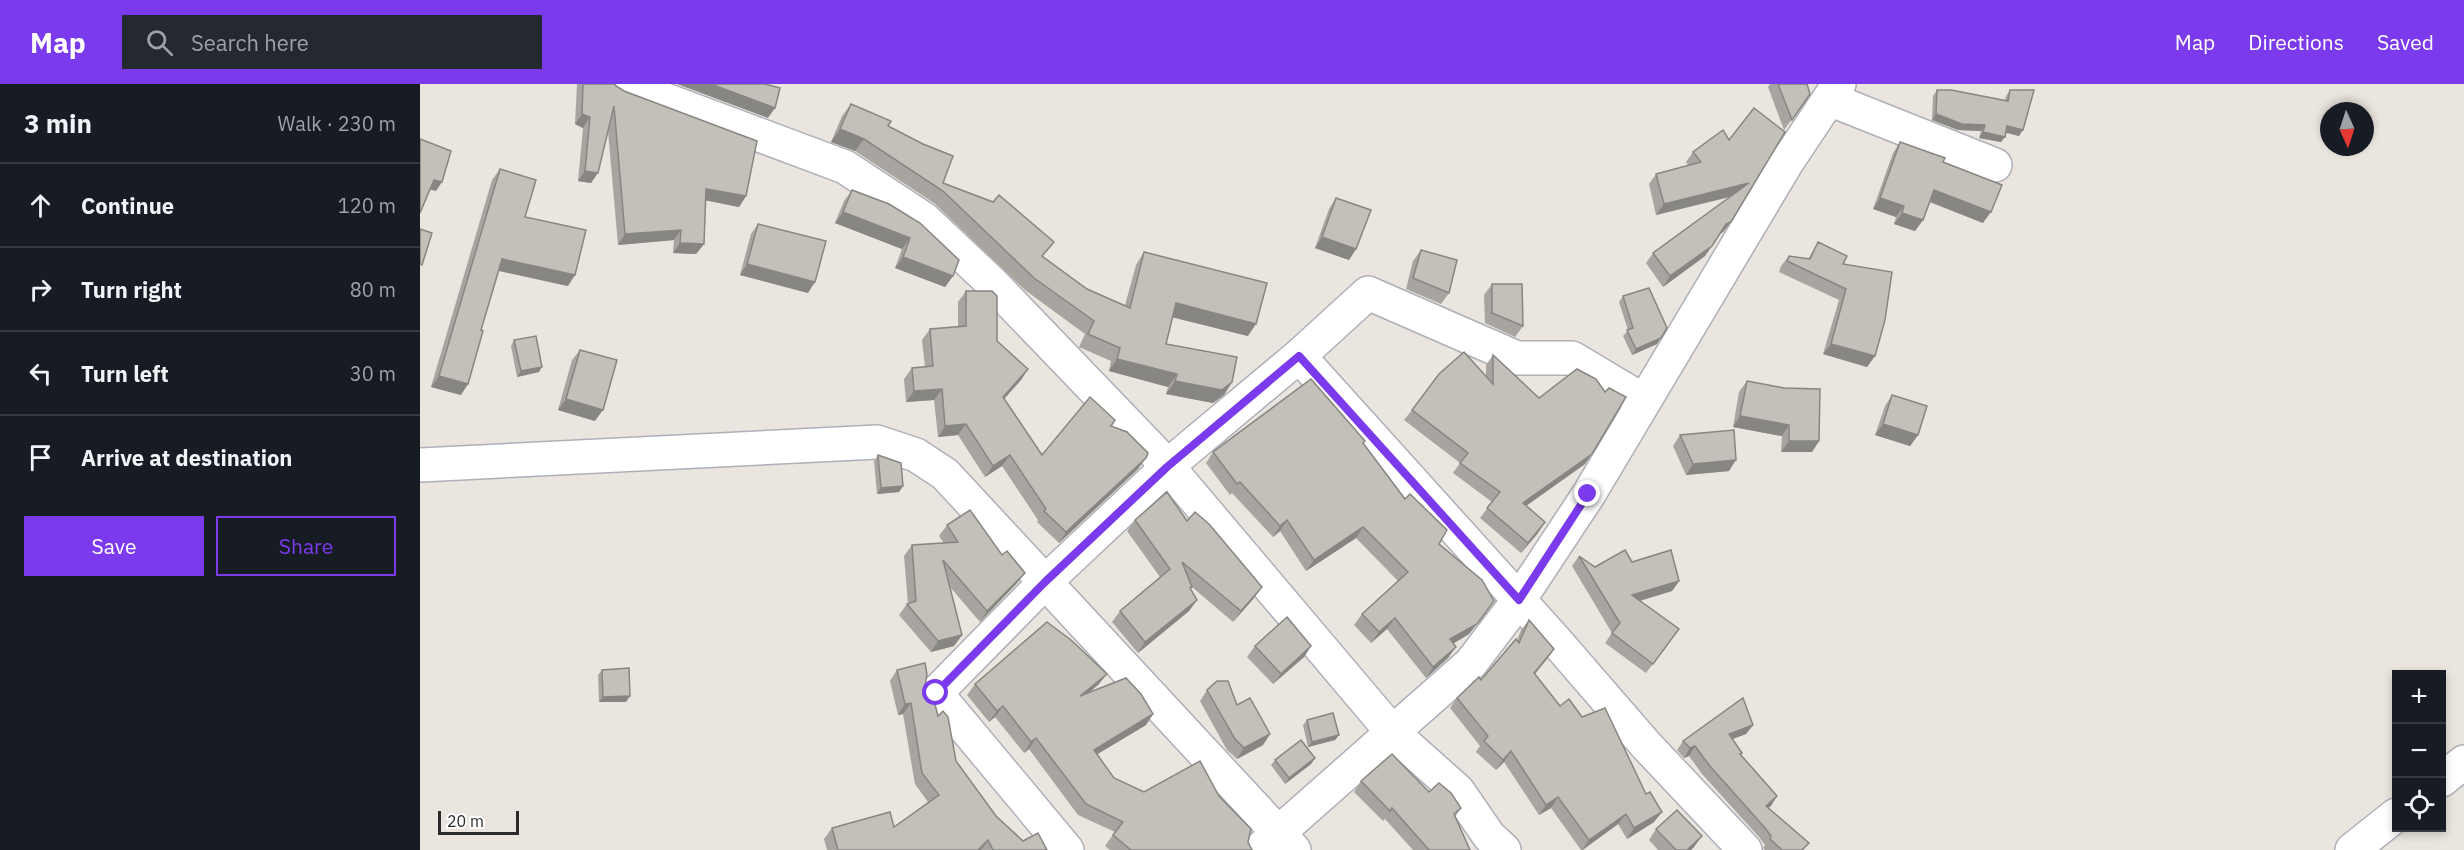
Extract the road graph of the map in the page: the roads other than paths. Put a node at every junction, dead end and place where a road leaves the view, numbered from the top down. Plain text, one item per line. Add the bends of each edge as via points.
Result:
1 (623, 84) edge
2 (1834, 91) edge
3 (1995, 165) dead end
4 (1299, 356) junction
5 (1644, 401) junction
6 (420, 465) edge
7 (1167, 467) junction
8 (1045, 582) junction
9 (1519, 600) junction
10 (1393, 733) junction
11 (2464, 762) edge
12 (2444, 778) edge
13 (2392, 819) edge
14 (1277, 845) edge
15 (1067, 850) edge
16 (1504, 850) edge
17 (1745, 850) edge
18 (2352, 850) edge

1 - 7 street via 845,167 924,219 991,282
2 - 3 street
2 - 5 street
4 - 5 street via 1368,293 1517,358 1572,358
4 - 7 street
4 - 9 street
5 - 9 street
6 - 8 street via 877,442 916,455 945,474
7 - 8 street
7 - 10 street
8 - 14 street
8 - 15 street via 936,693
9 - 10 street via 1471,663
9 - 17 street via 1646,746
10 - 14 street
10 - 16 street via 1458,791
11 - 12 street
13 - 18 street

